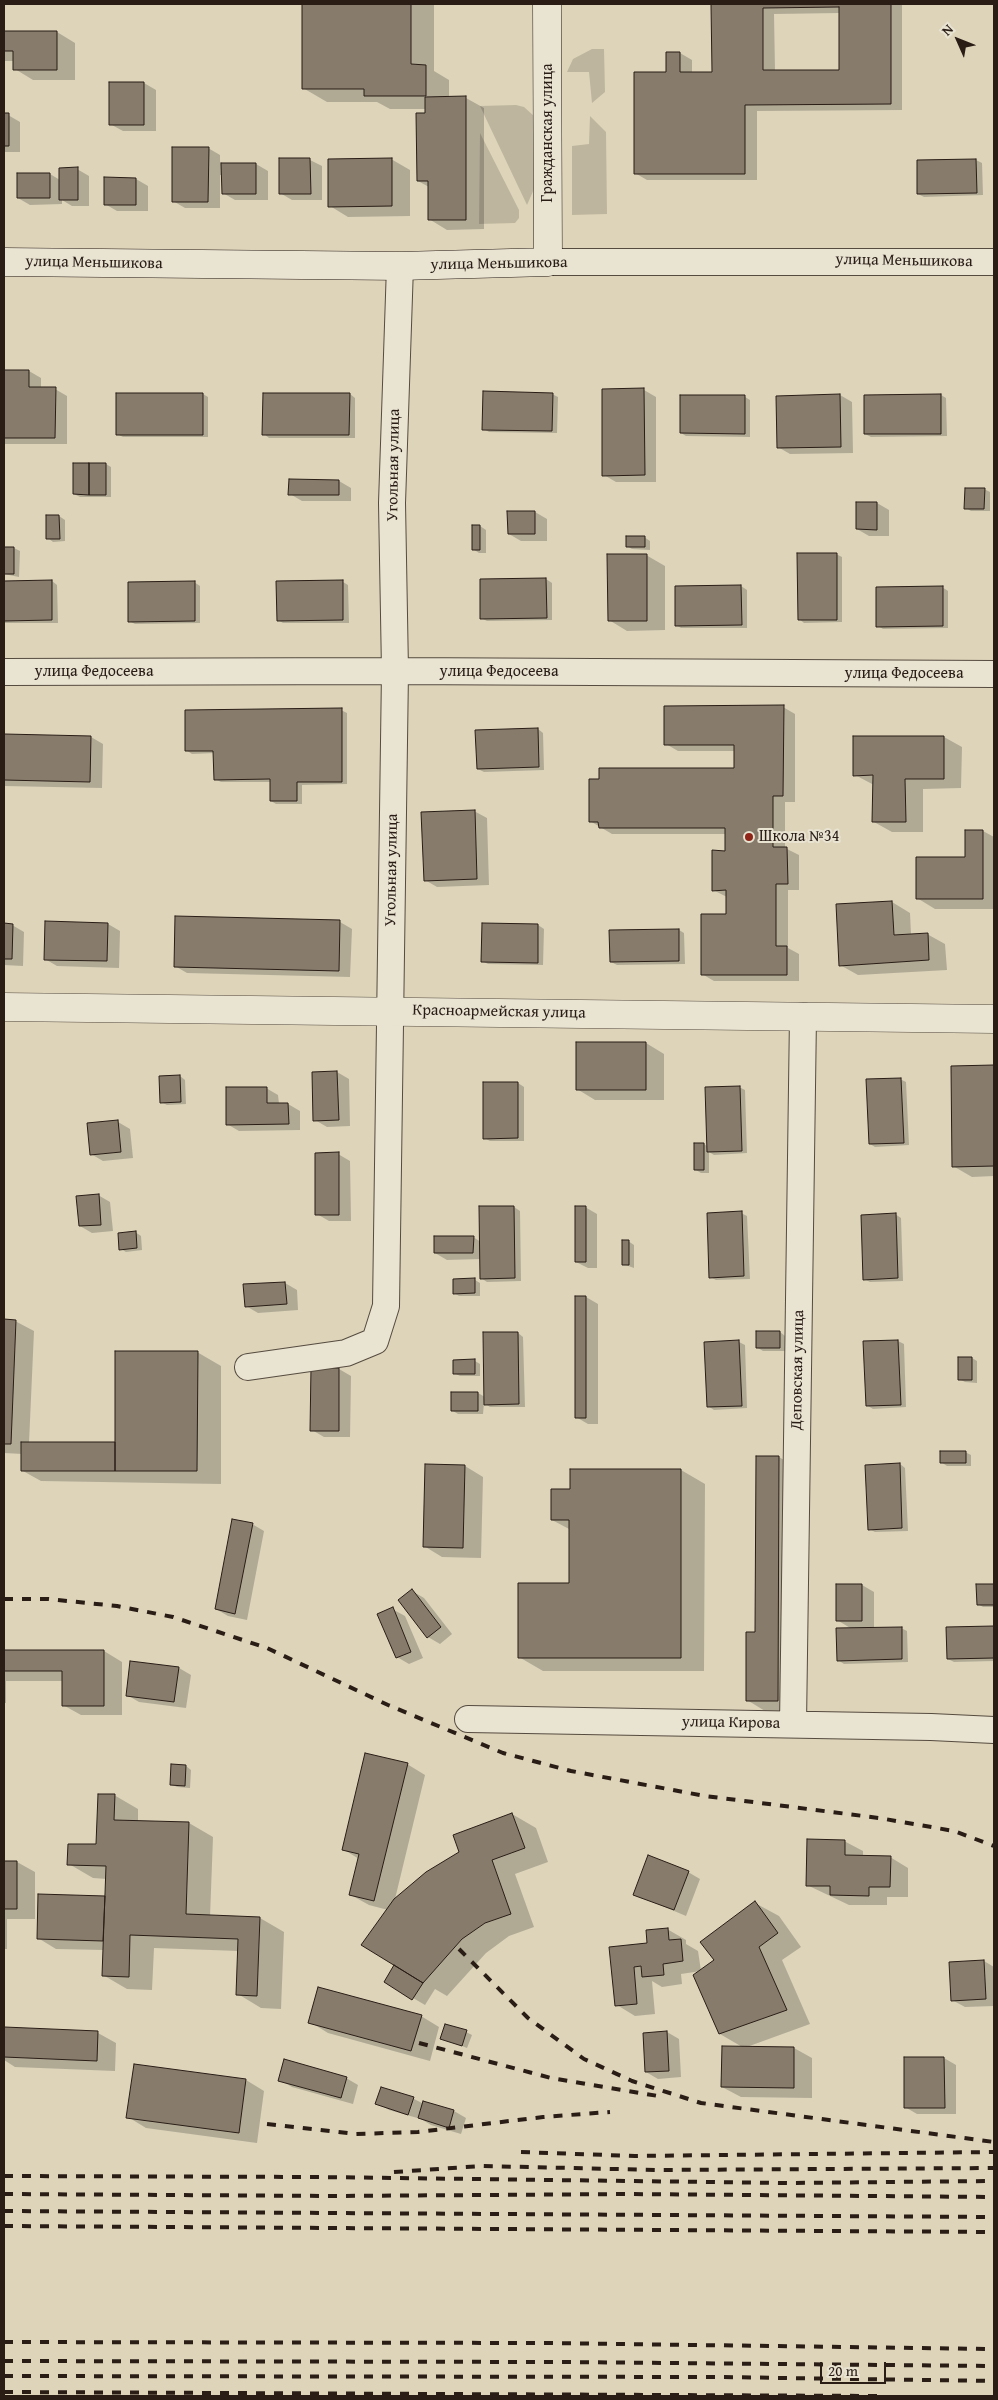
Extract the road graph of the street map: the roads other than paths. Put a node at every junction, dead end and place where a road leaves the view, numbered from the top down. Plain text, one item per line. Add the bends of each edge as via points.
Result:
1 (547, 4) edge
2 (4, 262) edge
3 (548, 262) junction
4 (994, 262) edge
5 (400, 266) junction
6 (395, 671) junction
7 (4, 672) edge
8 (994, 674) edge
9 (4, 1008) edge
10 (390, 1010) junction
11 (803, 1016) junction
12 (994, 1019) edge
13 (248, 1367) dead end
14 (468, 1719) dead end
15 (793, 1724) junction
16 (994, 1730) edge

1 - 3 street, Гражданская улица
2 - 5 street, улица Меньшикова
3 - 4 street, улица Меньшикова
3 - 5 street, улица Меньшикова
5 - 6 street, Угольная улица via 392,503
6 - 7 street, улица Федосеева
6 - 8 street, улица Федосеева
6 - 10 street, Угольная улица
9 - 10 street, Красноармейская улица
10 - 11 street, Красноармейская улица
10 - 13 street, Угольная улица via 386,1306 375,1341 346,1353
11 - 12 street, Красноармейская улица
11 - 15 street, Деповская улица
14 - 15 street, улица Кирова
15 - 16 street, улица Кирова

